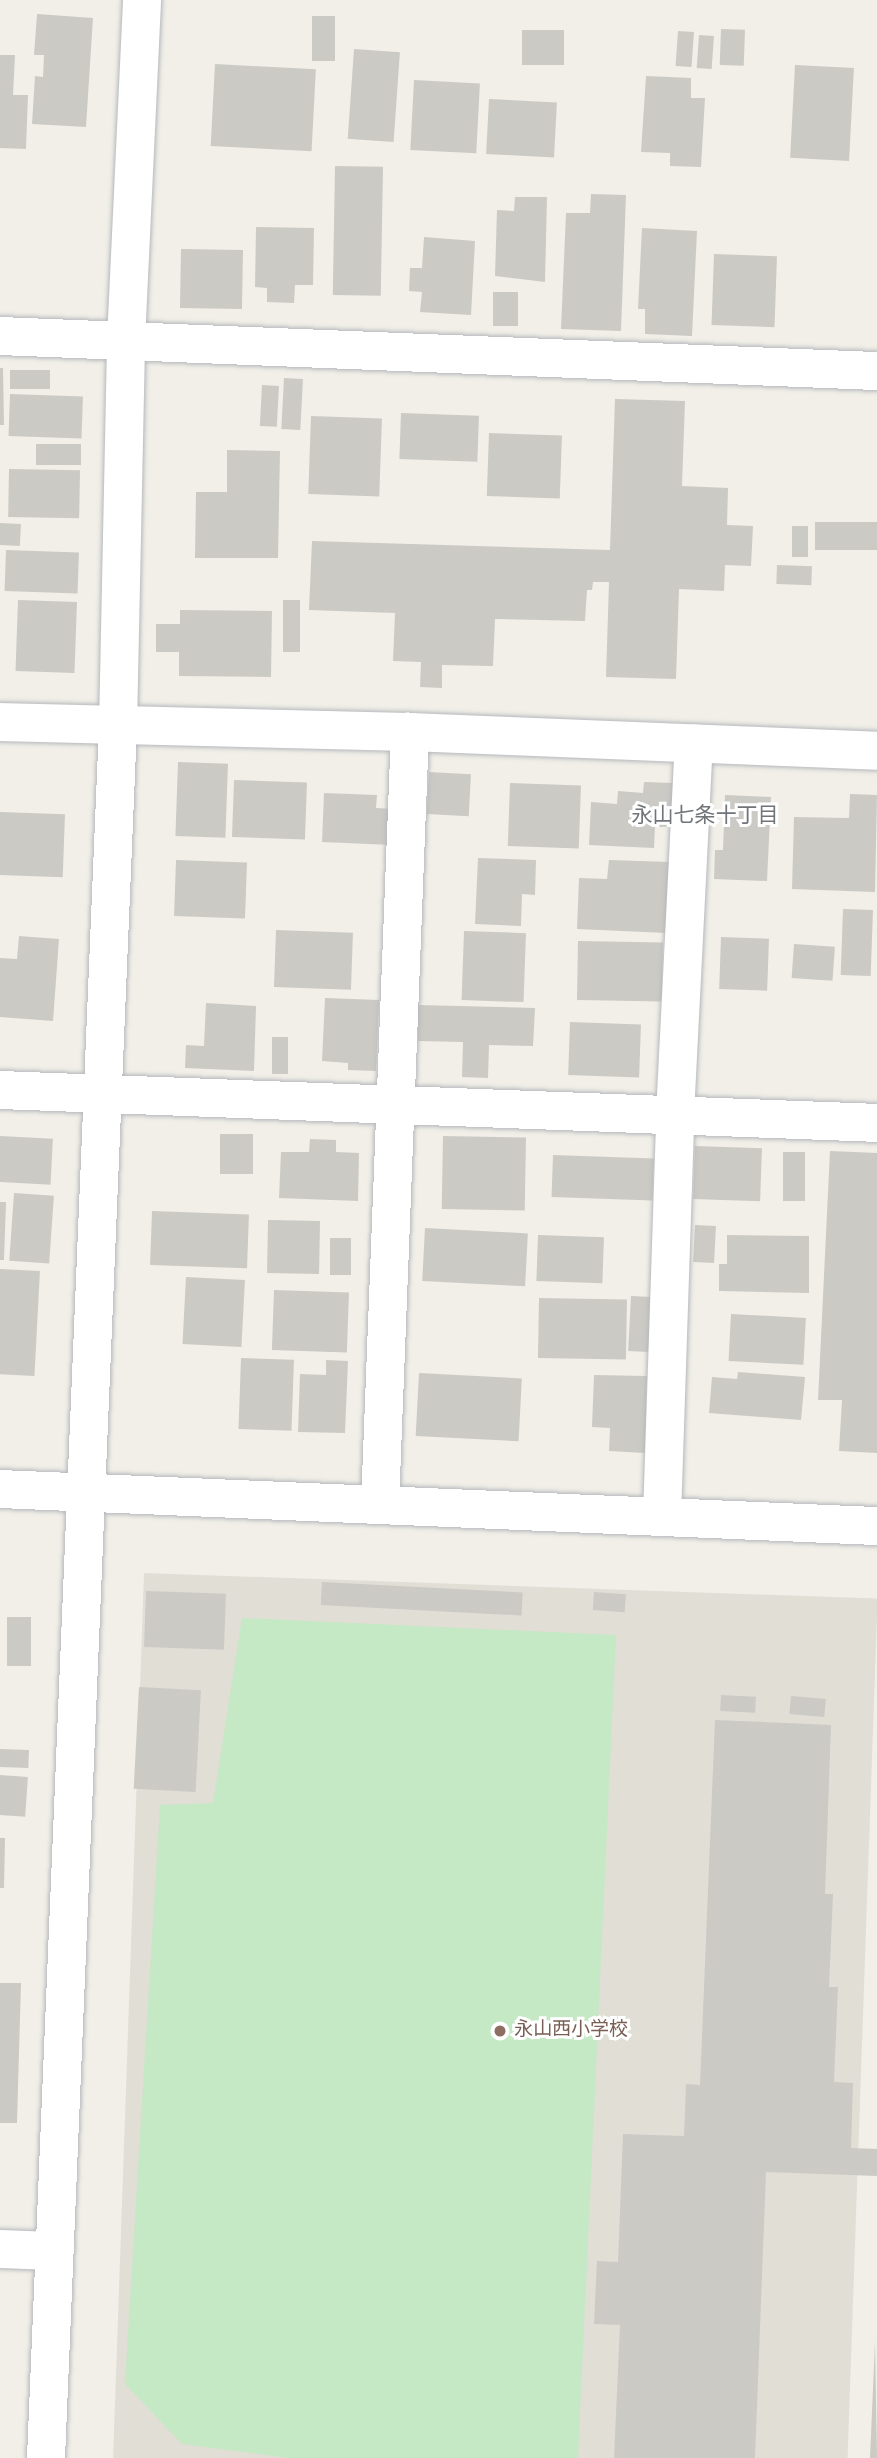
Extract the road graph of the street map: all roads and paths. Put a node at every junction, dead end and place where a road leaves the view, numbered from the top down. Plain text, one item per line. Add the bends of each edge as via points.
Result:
1 (142, 0) edge
2 (0, 336) edge
3 (126, 341) junction
4 (877, 371) edge
5 (0, 722) edge
6 (118, 727) junction
7 (410, 732) junction
8 (694, 743) junction
9 (877, 751) edge
10 (0, 1090) edge
11 (101, 1093) junction
12 (398, 1105) junction
13 (675, 1115) junction
14 (877, 1123) edge
15 (0, 1489) edge
16 (83, 1492) junction
17 (380, 1505) junction
18 (662, 1517) junction
19 (877, 1526) edge
20 (0, 2249) edge
21 (52, 2251) junction
22 (46, 2458) edge

1 - 3 street
2 - 3 street
3 - 4 street
3 - 6 street
5 - 6 street
6 - 7 street
6 - 11 street
7 - 8 street
7 - 12 street
8 - 9 street
8 - 13 street
10 - 11 street
11 - 12 street
11 - 16 street
12 - 13 street
12 - 17 street
13 - 14 street
13 - 18 street
15 - 16 street
16 - 17 street
16 - 21 street
17 - 18 street
18 - 19 street
20 - 21 street
21 - 22 street

